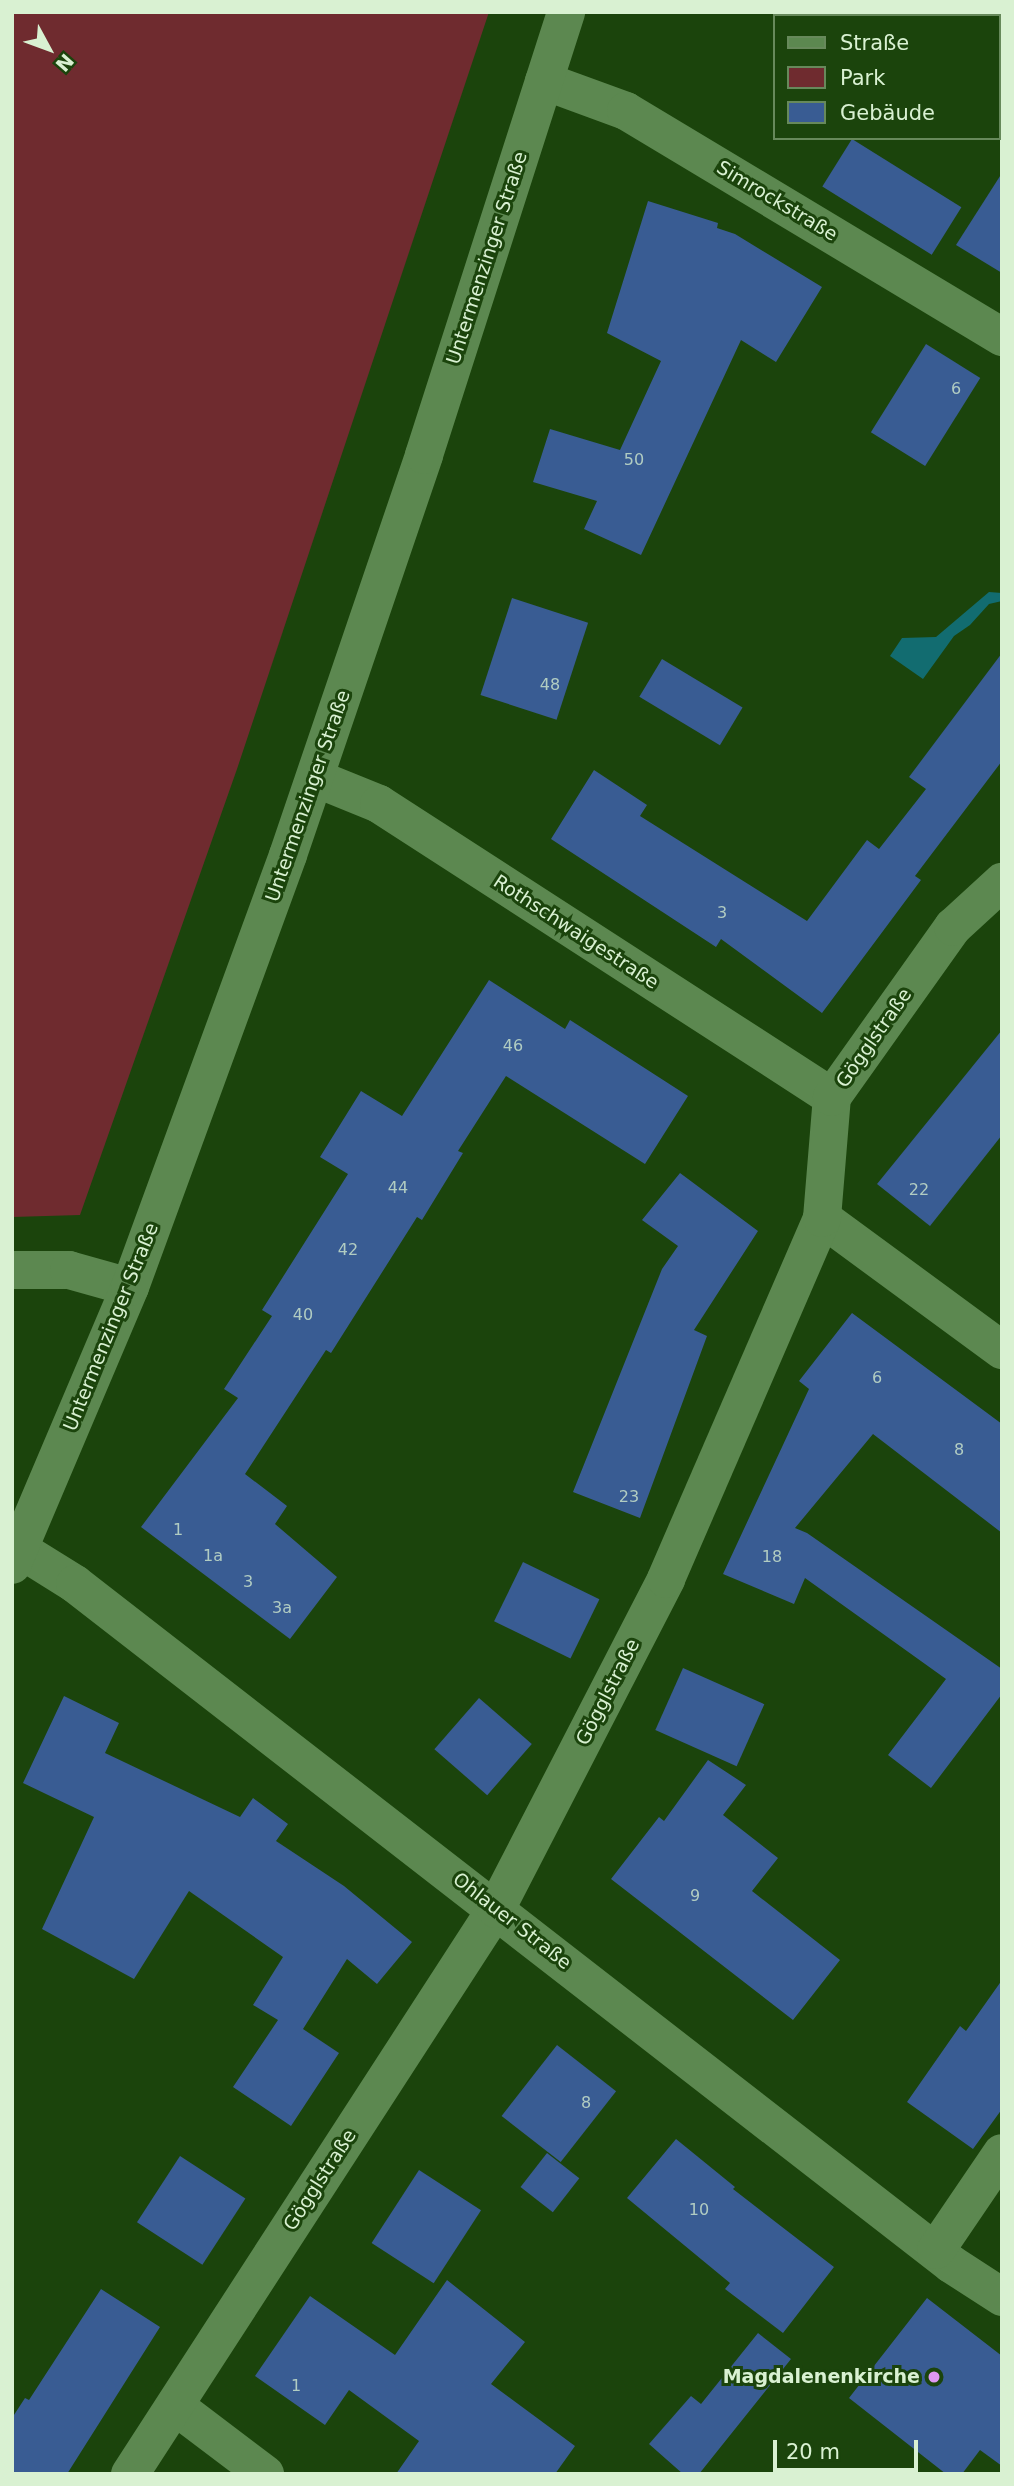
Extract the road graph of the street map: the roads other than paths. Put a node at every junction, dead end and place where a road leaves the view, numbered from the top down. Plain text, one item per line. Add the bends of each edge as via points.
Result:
1 (566, 12) edge
2 (544, 81) junction
3 (1002, 337) edge
4 (315, 778) junction
5 (1002, 882) edge
6 (832, 1097) junction
7 (822, 1218) junction
8 (12, 1270) edge
9 (130, 1287) junction
10 (1002, 1350) edge
11 (16, 1557) edge
12 (496, 1909) junction
13 (1002, 2152) edge
14 (936, 2250) junction
15 (1002, 2297) edge
16 (174, 2406) junction
17 (130, 2474) edge
18 (265, 2474) edge

1 - 2 street, Untermenzinger Straße
2 - 3 street, Simrockstraße via 626,111
2 - 4 street, Untermenzinger Straße
4 - 6 street, Rothschwaigestraße via 379,804
4 - 9 street, Untermenzinger Straße
5 - 6 street, Gögglstraße via 953,927
6 - 7 street, Gögglstraße
7 - 10 street
7 - 12 street, Gögglstraße via 666,1579
8 - 9 street via 69,1270
9 - 11 street, Untermenzinger Straße
11 - 12 street, Ohlauer Straße via 75,1584
12 - 14 street, Ohlauer Straße
12 - 16 street, Gögglstraße
13 - 14 street
14 - 15 street, Ohlauer Straße
16 - 17 street, Gögglstraße
16 - 18 street

